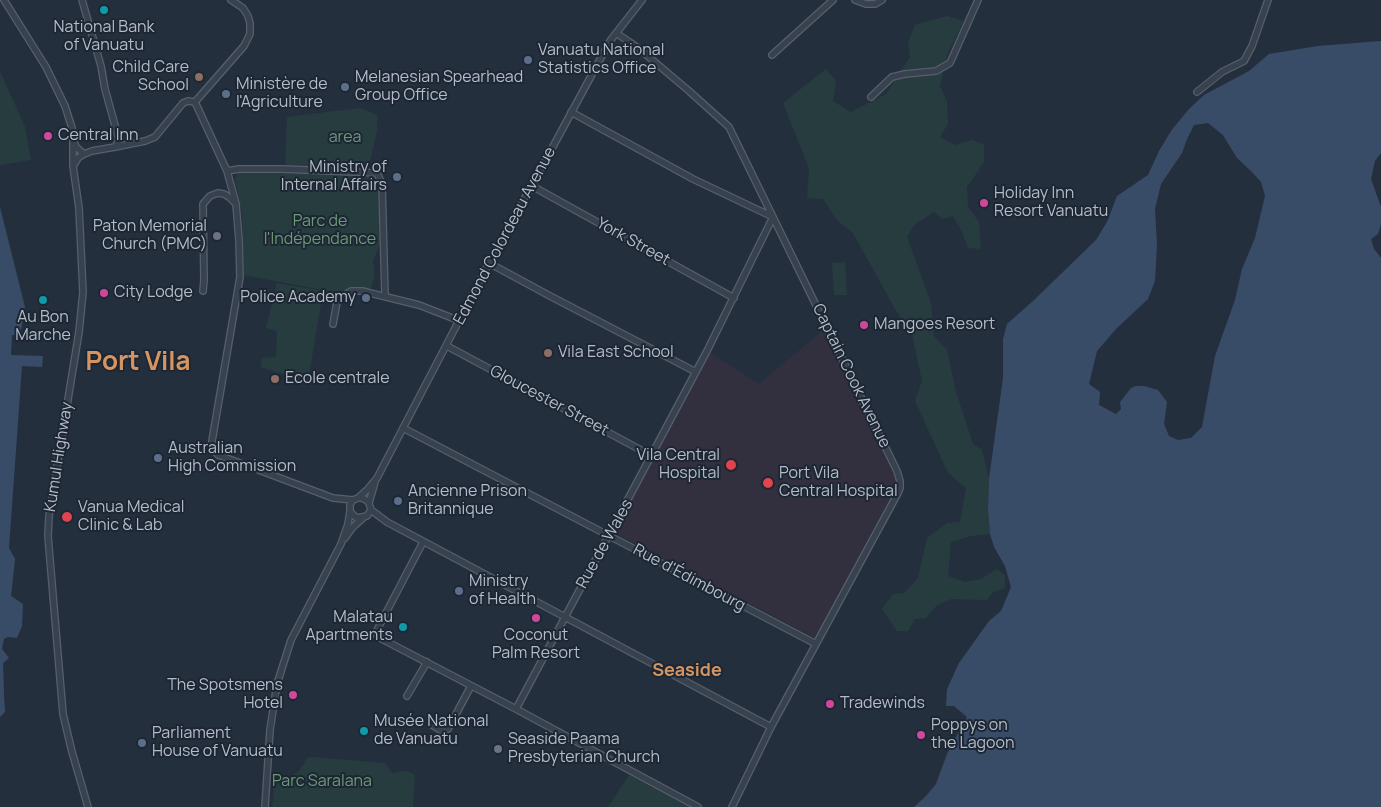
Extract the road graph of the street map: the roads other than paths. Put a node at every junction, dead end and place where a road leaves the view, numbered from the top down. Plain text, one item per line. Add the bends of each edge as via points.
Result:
1 (4, 0) edge
2 (82, 0) edge
3 (230, 0) edge
4 (642, 0) edge
5 (833, 0) edge
6 (855, 0) edge
7 (882, 0) edge
8 (978, 0) edge
9 (1268, 0) edge
10 (616, 33) junction
11 (772, 55) dead end
12 (1197, 92) dead end
13 (871, 97) dead end
14 (195, 102) junction
15 (571, 112) junction
16 (118, 134) junction
17 (73, 139) junction
18 (133, 143) junction
19 (117, 145) junction
20 (84, 154) junction
21 (73, 166) junction
22 (228, 171) junction
23 (532, 186) junction
24 (236, 204) junction
25 (773, 217) junction
26 (489, 263) junction
27 (203, 291) dead end
28 (385, 296) junction
29 (734, 298) junction
30 (460, 321) junction
31 (333, 324) dead end
32 (446, 346) junction
33 (696, 372) junction
34 (403, 428) junction
35 (652, 456) junction
36 (377, 478) junction
37 (338, 499) junction
38 (355, 499) junction
39 (369, 503) junction
40 (350, 509) junction
41 (367, 515) junction
42 (609, 536) junction
43 (423, 542) junction
44 (341, 544) junction
45 (564, 618) junction
46 (816, 644) junction
47 (426, 662) junction
48 (471, 686) junction
49 (407, 696) dead end
50 (516, 709) junction
51 (432, 726) dead end
52 (771, 727) junction
53 (88, 807) edge
54 (265, 807) edge
55 (698, 807) edge
56 (732, 807) edge

1 - 17 street, Kumul Highway via 59,92 70,118
2 - 16 street
3 - 14 street via 243,8 248,16 251,29 248,39
4 - 10 street, Edmond Colordeau Avenue
5 - 11 street
6 - 7 street via 866,4
8 - 13 street via 950,63 936,71 892,77
9 - 12 street via 1244,61 1222,72
10 - 15 street, Edmond Colordeau Avenue
10 - 25 street, Captain Cook Avenue via 690,91 729,127
14 - 18 street via 183,103 155,136
14 - 22 street
15 - 23 street, Edmond Colordeau Avenue
15 - 25 street via 693,179
16 - 18 street
16 - 19 street
17 - 20 street
17 - 21 street, Kumul Highway
18 - 19 street
19 - 20 street
20 - 21 street
21 - 53 street, Kumul Highway via 79,208 83,292 48,536 64,714
22 - 24 street
22 - 28 street via 282,169 377,173 382,184
23 - 26 street, Edmond Colordeau Avenue
23 - 29 street, York Street
24 - 27 street via 218,193 203,204
24 - 37 street via 240,276 212,448 218,454
25 - 29 street, Rue de Wales
25 - 46 street, Captain Cook Avenue via 900,481 898,493
26 - 30 street, Edmond Colordeau Avenue
26 - 33 street
28 - 30 street
28 - 31 street via 351,291 337,302
29 - 33 street, Rue de Wales
30 - 32 street, Edmond Colordeau Avenue
32 - 34 street, Edmond Colordeau Avenue
32 - 35 street, Gloucester Street
33 - 35 street, Rue de Wales
34 - 36 street, Edmond Colordeau Avenue
34 - 42 street, Rue d'Édimbourg
35 - 42 street, Rue de Wales
36 - 38 street
36 - 39 street
37 - 38 street
37 - 40 street
38 - 39 street via 362,498
38 - 40 street
39 - 41 street
40 - 41 street via 357,518
40 - 44 street
41 - 43 street
41 - 44 street
42 - 45 street, Rue de Wales
42 - 46 street, Rue d'Édimbourg
43 - 45 street
43 - 47 street via 376,634
44 - 54 street via 291,640 277,684
45 - 50 street, Rue de Wales
45 - 52 street
46 - 52 street, Captain Cook Avenue
47 - 48 street
47 - 49 street
48 - 50 street
48 - 51 street via 448,729 442,731
50 - 55 street
52 - 56 street, Captain Cook Avenue

